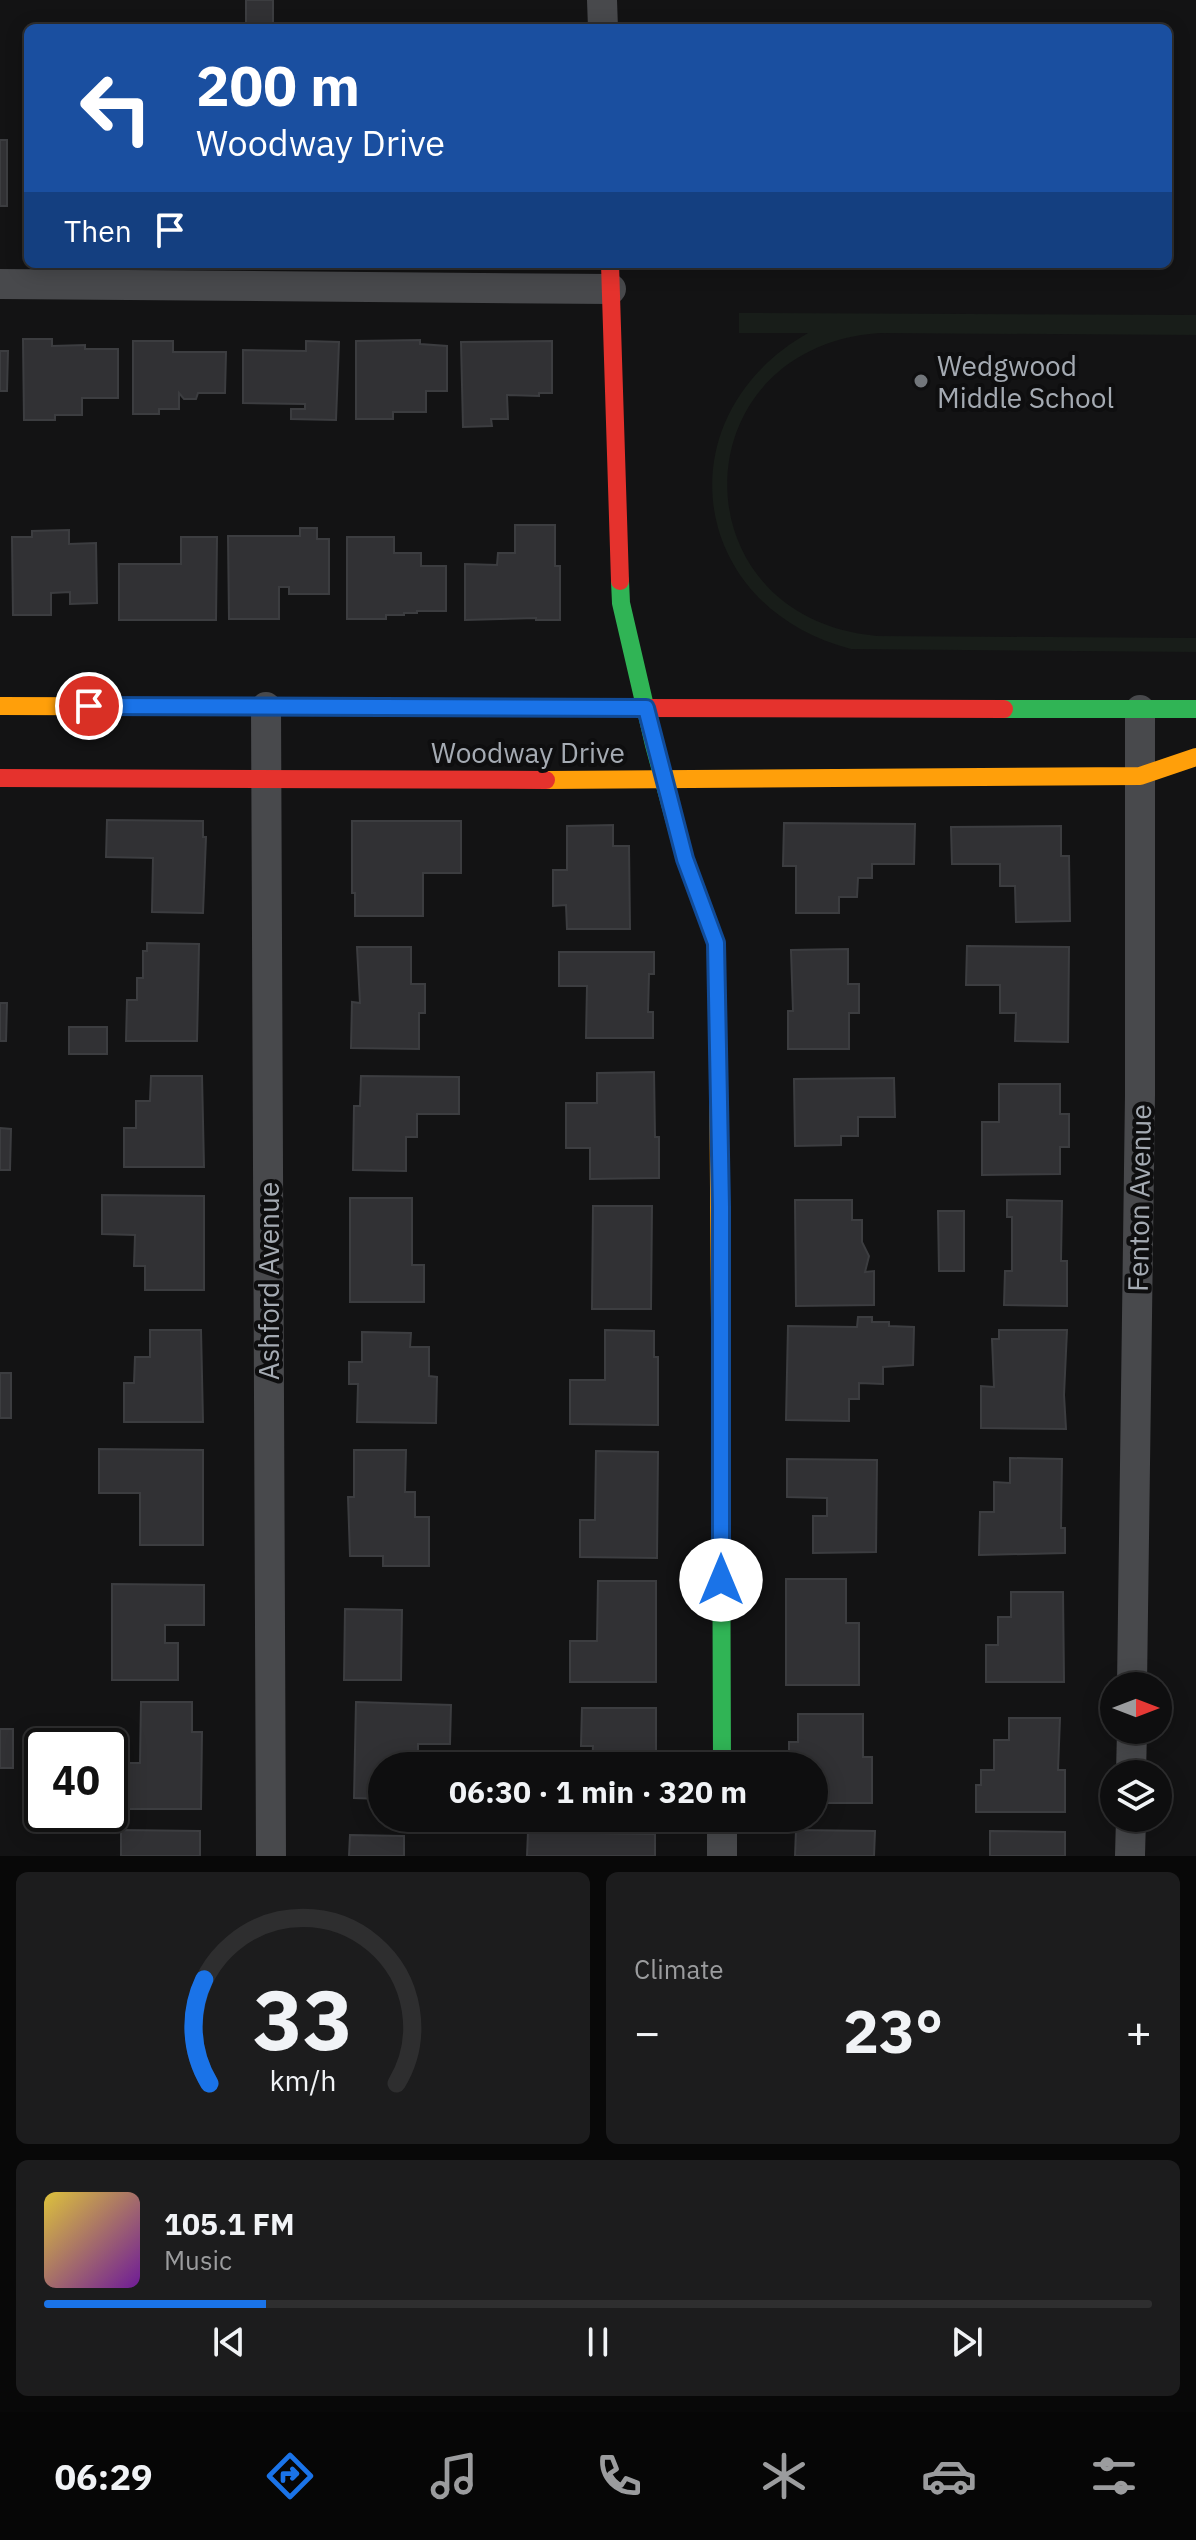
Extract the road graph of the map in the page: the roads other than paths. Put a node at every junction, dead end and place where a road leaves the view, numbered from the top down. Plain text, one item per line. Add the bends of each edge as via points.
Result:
1 (602, 0) edge
2 (603, 24) edge
3 (610, 277) edge
4 (0, 284) edge
5 (0, 706) edge
6 (266, 707) junction
7 (646, 708) junction
8 (1196, 709) edge
9 (1140, 710) junction
10 (1196, 757) edge
11 (1140, 776) junction
12 (0, 778) edge
13 (266, 779) junction
14 (664, 781) junction
15 (1132, 1672) edge
16 (722, 1752) edge
17 (722, 1832) edge
18 (1131, 1832) edge
19 (271, 1856) edge
20 (722, 1856) edge
21 (1130, 1856) edge

1 - 2 street
3 - 4 street
3 - 7 street via 621,603
5 - 6 street, Woodway Drive
6 - 7 street, Woodway Drive
6 - 13 street, Ashford Avenue
7 - 9 street, Woodway Drive
7 - 14 street
8 - 9 street, Woodway Drive
9 - 11 street, Fenton Avenue
10 - 11 street, Woodway Drive
11 - 14 street, Woodway Drive
11 - 15 street, Fenton Avenue
12 - 13 street, Woodway Drive
13 - 14 street, Woodway Drive
13 - 19 street, Ashford Avenue
14 - 16 street via 716,943
17 - 20 street
18 - 21 street

